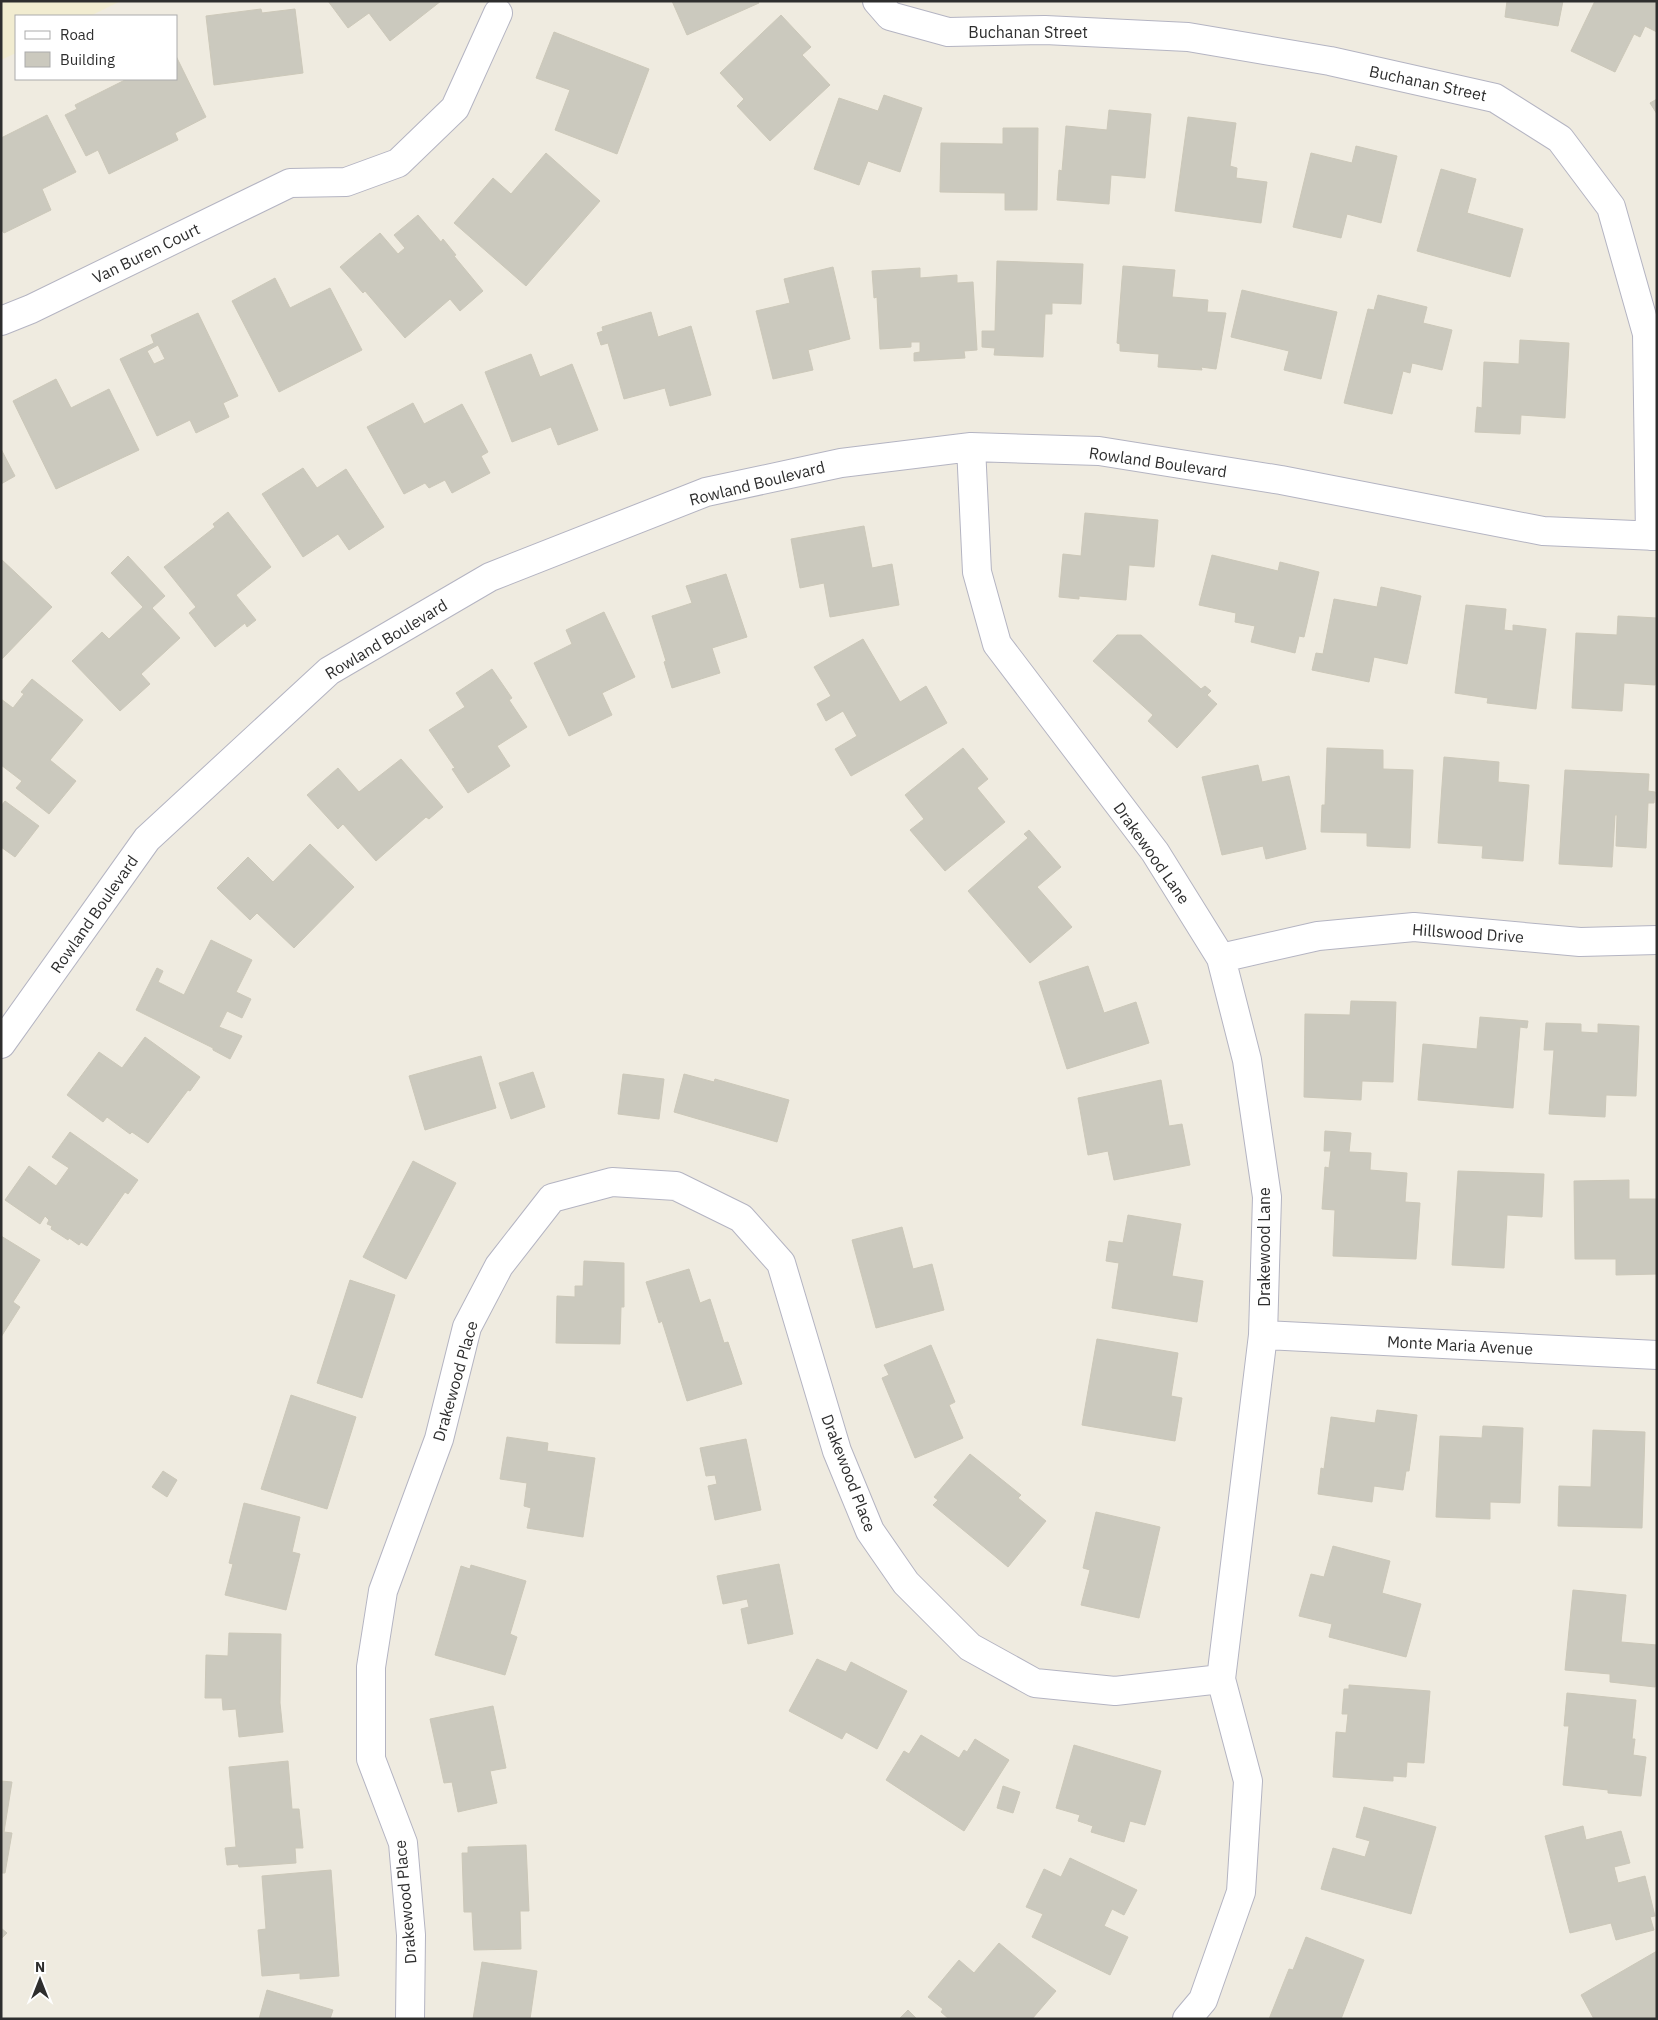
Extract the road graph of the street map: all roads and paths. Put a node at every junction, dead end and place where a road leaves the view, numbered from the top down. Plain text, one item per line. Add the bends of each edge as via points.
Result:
1 (877, 1) edge
2 (498, 13) dead end
3 (1, 321) edge
4 (971, 447) junction
5 (1653, 536) edge
6 (1657, 940) edge
7 (1222, 958) junction
8 (1, 1044) edge
9 (1263, 1335) junction
10 (1657, 1355) edge
11 (1221, 1679) junction
12 (410, 2019) edge
13 (1187, 2019) edge

1 - 5 street, Buchanan Street via 890,16 948,32 1045,30 1188,36 1330,61 1495,98 1560,139 1611,207 1647,334
2 - 3 street, Van Buren Court via 455,108 398,163 346,182 290,183
4 - 5 street, Rowland Boulevard via 1099,451 1281,480 1543,531
4 - 7 street, Drakewood Lane via 977,572 997,644 1155,852
4 - 8 street, Rowland Boulevard via 842,463 706,492 490,577 329,671 147,839
6 - 7 street, Hillswood Drive via 1580,942 1414,927 1318,936
7 - 9 street, Drakewood Lane via 1247,1060 1267,1197
9 - 10 street, Monte Maria Avenue
9 - 11 street, Drakewood Lane
11 - 12 street, Drakewood Place via 1115,1691 1034,1683 970,1647 906,1583 870,1531 837,1451 781,1263 741,1218 676,1186 612,1182 552,1198 499,1266 468,1327 439,1439 383,1590 371,1667 371,1759 403,1843 411,1935
11 - 13 street, Drakewood Lane via 1248,1781 1241,1892 1203,2000

